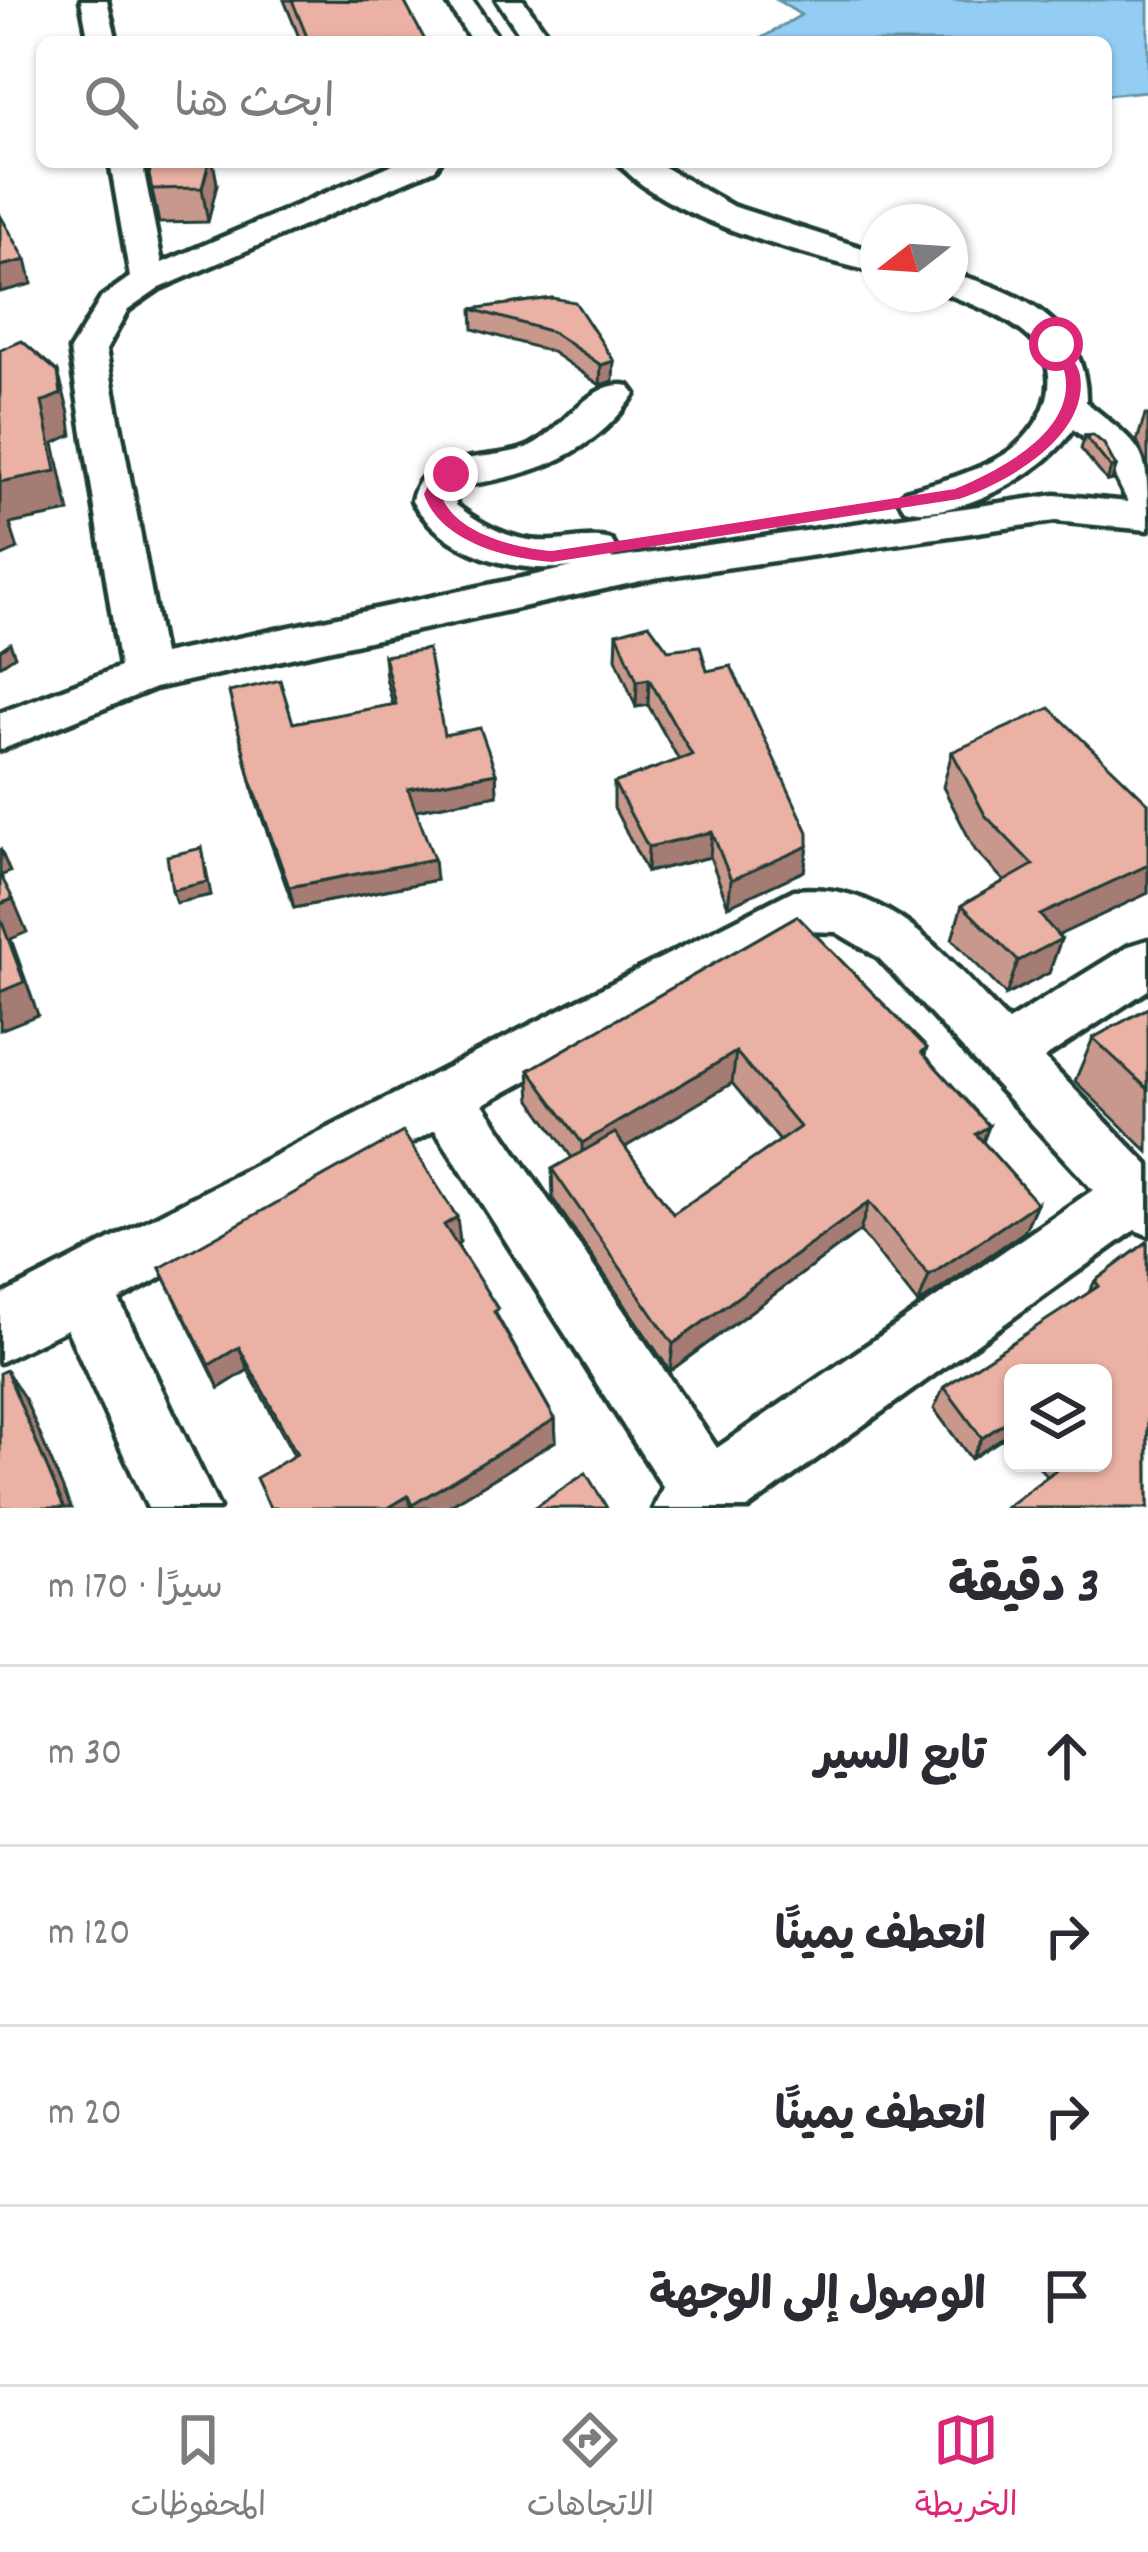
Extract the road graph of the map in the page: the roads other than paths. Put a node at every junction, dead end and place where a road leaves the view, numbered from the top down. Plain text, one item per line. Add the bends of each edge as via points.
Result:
1 (94, 0) edge
2 (459, 0) edge
3 (510, 0) edge
4 (102, 36) edge
5 (482, 36) edge
6 (535, 36) edge
7 (127, 168) edge
8 (410, 168) edge
9 (644, 168) edge
10 (860, 258) edge
11 (148, 280) junction
12 (968, 291) edge
13 (616, 394) dead end
14 (1070, 408) junction
15 (1148, 502) edge
16 (1148, 517) edge
17 (144, 675) junction
18 (0, 733) edge
19 (1148, 962) edge
20 (1001, 1055) junction
21 (445, 1096) junction
22 (1142, 1201) edge
23 (81, 1289) junction
24 (0, 1330) edge
25 (698, 1502) edge
26 (184, 1508) edge

1 - 4 street
2 - 5 street
3 - 6 street
7 - 11 street
8 - 11 street
9 - 10 street via 764,233
11 - 17 street via 114,304 88,350
12 - 14 street via 1024,315 1056,344 1072,374
13 - 14 street via 574,440 545,457 438,481 438,511 482,541 552,556 959,494 1001,475 1055,431
14 - 15 street via 1121,448
16 - 17 street via 1055,508 654,564
17 - 18 street
19 - 20 street
20 - 21 street via 897,942 828,906 794,911
20 - 22 street
21 - 23 street
21 - 25 street
22 - 25 street
23 - 24 street
23 - 26 street

